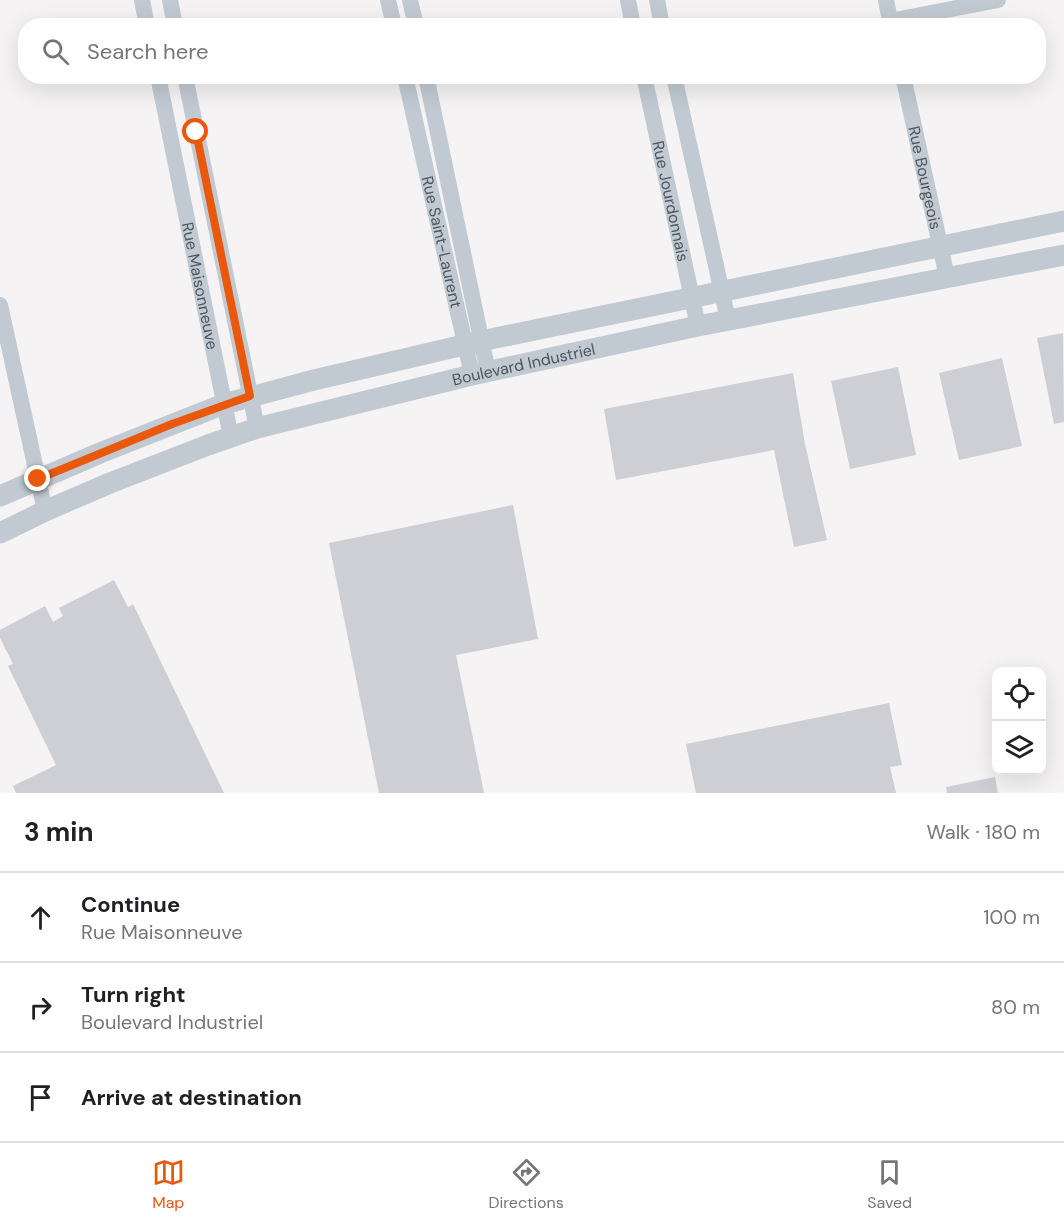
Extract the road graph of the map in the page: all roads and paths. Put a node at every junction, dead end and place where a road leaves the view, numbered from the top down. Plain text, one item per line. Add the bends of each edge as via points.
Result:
1 (142, 0) edge
2 (170, 0) edge
3 (388, 0) edge
4 (410, 0) edge
5 (628, 0) edge
6 (657, 0) edge
7 (886, 0) edge
8 (998, 0) edge
9 (145, 18) edge
10 (173, 18) edge
11 (392, 18) edge
12 (414, 18) edge
13 (631, 18) edge
14 (661, 18) edge
15 (890, 18) edge
16 (914, 18) edge
17 (160, 84) edge
18 (187, 84) edge
19 (407, 84) edge
20 (428, 84) edge
21 (646, 84) edge
22 (676, 84) edge
23 (905, 84) edge
24 (432, 103) junction
25 (411, 107) junction
26 (196, 132) junction
27 (170, 137) junction
28 (1064, 221) edge
29 (940, 247) junction
30 (1064, 255) edge
31 (947, 277) junction
32 (721, 292) junction
33 (692, 298) junction
34 (0, 305) edge
35 (728, 320) junction
36 (698, 326) junction
37 (473, 344) junction
38 (480, 374) junction
39 (250, 396) junction
40 (224, 404) junction
41 (257, 428) junction
42 (231, 437) junction
43 (38, 479) junction
44 (0, 496) edge
45 (45, 510) junction
46 (0, 533) edge

1 - 9 street
2 - 10 street
3 - 11 street
4 - 12 street
5 - 13 street
6 - 14 street
7 - 15 street
8 - 16 street
17 - 27 street, Rue Maisonneuve
18 - 26 street, Rue Maisonneuve
19 - 25 street, Rue Saint-Laurent
20 - 24 street, Rue Saint-Laurent
21 - 33 street, Rue Jourdonnais
22 - 32 street, Rue Jourdonnais
23 - 29 street, Rue Bourgeois
24 - 25 street
24 - 37 street, Rue Saint-Laurent
25 - 37 street, Rue Saint-Laurent
26 - 27 street
26 - 39 street, Rue Maisonneuve
27 - 40 street, Rue Maisonneuve
28 - 29 street, Boulevard Industriel
29 - 31 street, Rue Bourgeois
29 - 32 street, Boulevard Industriel
30 - 31 street, Boulevard Industriel
31 - 35 street, Boulevard Industriel
32 - 33 street, Boulevard Industriel
32 - 35 street, Rue Jourdonnais
33 - 36 street, Rue Jourdonnais
33 - 37 street, Boulevard Industriel
34 - 43 street
35 - 36 street, Boulevard Industriel
36 - 38 street, Boulevard Industriel
37 - 38 street, Rue Saint-Laurent
37 - 39 street, Boulevard Industriel
38 - 41 street, Boulevard Industriel
39 - 40 street, Boulevard Industriel
39 - 41 street, Rue Maisonneuve
40 - 42 street, Rue Maisonneuve
40 - 43 street, Boulevard Industriel
41 - 42 street, Boulevard Industriel
42 - 45 street, Boulevard Industriel
43 - 44 street, Boulevard Industriel
43 - 45 street
45 - 46 street, Boulevard Industriel

